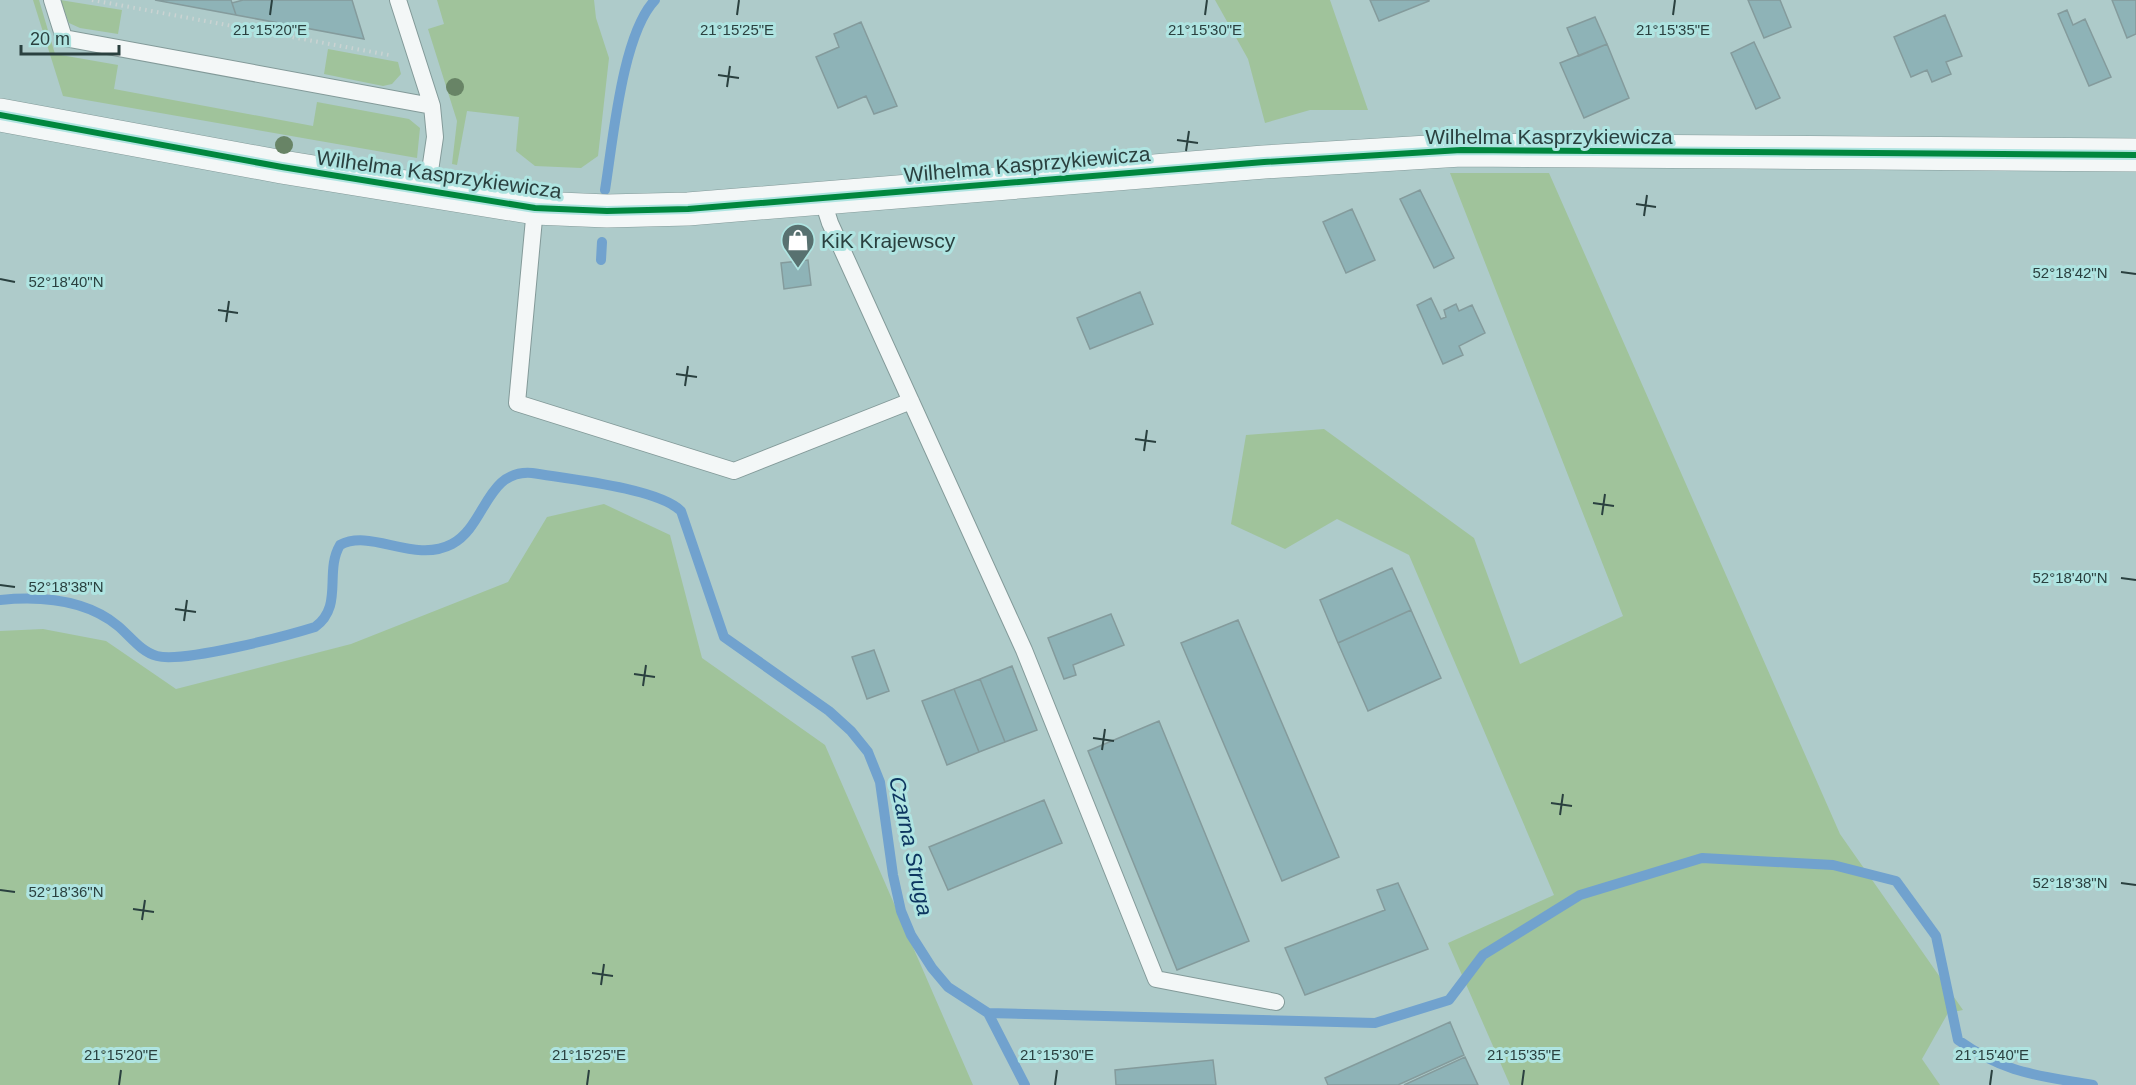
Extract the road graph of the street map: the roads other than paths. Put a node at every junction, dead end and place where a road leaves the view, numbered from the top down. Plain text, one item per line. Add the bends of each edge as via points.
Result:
1 (52, 0) edge
2 (398, 0) edge
3 (432, 106) junction
4 (0, 114) edge
5 (2136, 155) edge
6 (427, 191) junction
7 (822, 198) junction
8 (535, 208) junction
9 (911, 401) junction
10 (1276, 1002) dead end

1 - 3 lane via 64,38
2 - 3 lane
3 - 6 lane via 435,137
4 - 6 street, Wilhelma Kasprzykiewicza
5 - 7 street, Wilhelma Kasprzykiewicza via 1461,150 1354,155
6 - 8 street, Wilhelma Kasprzykiewicza
7 - 8 street, Wilhelma Kasprzykiewicza via 688,209
7 - 9 lane
8 - 9 lane via 517,403 734,471
9 - 10 lane via 1024,650 1156,979

